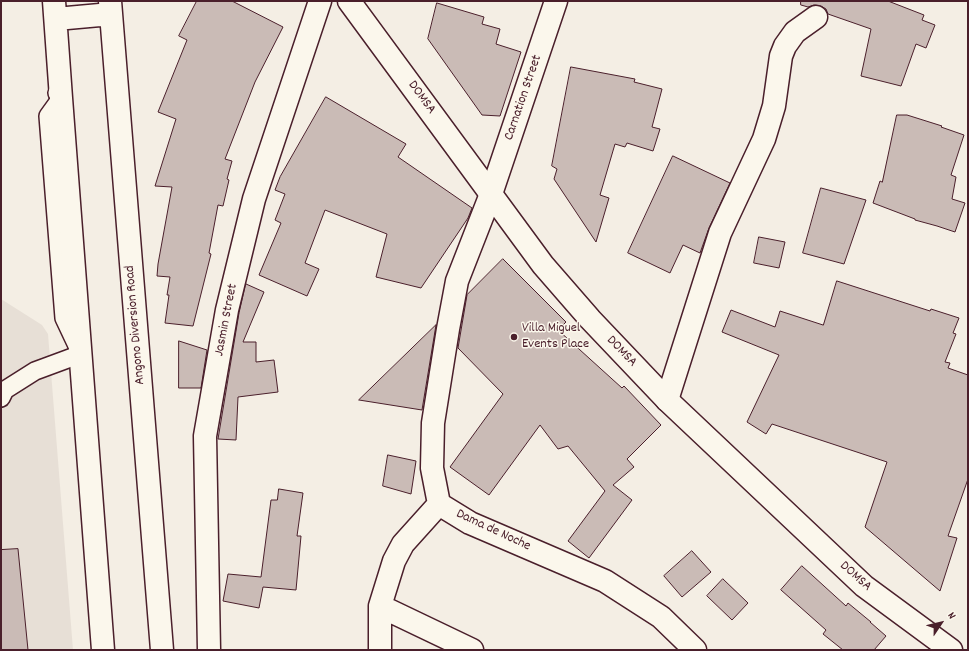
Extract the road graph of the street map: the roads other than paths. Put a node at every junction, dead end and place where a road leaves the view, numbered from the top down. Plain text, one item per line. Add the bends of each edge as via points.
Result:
1 (43, 1) edge
2 (320, 1) edge
3 (350, 1) edge
4 (556, 1) edge
5 (110, 8) edge
6 (52, 13) edge
7 (816, 17) dead end
8 (491, 194) junction
9 (81, 354) junction
10 (1, 398) edge
11 (667, 400) junction
12 (439, 504) junction
13 (380, 606) junction
14 (104, 650) edge
15 (162, 650) edge
16 (209, 650) edge
17 (380, 650) edge
18 (472, 650) edge
19 (695, 650) edge
20 (951, 650) edge

1 - 6 lane
2 - 16 main road, Jasmin Street via 254,199 227,310 205,436
3 - 8 main road, DOMSA
4 - 8 main road, Carnation Street
5 - 6 main road
5 - 15 main road, Angono Diversion Road
6 - 9 main road
7 - 11 main road via 795,32 781,56 774,106 766,134 720,233
8 - 11 main road, DOMSA via 548,271
8 - 12 main road, Dama de Noche via 457,281 448,329 433,423 432,468
9 - 10 lane via 35,371 5,390
9 - 14 main road
11 - 20 main road, DOMSA via 864,586
12 - 13 main road via 403,544 394,561
12 - 19 main road, Dama de Noche via 470,523 605,581 661,617
13 - 17 main road
13 - 18 main road

